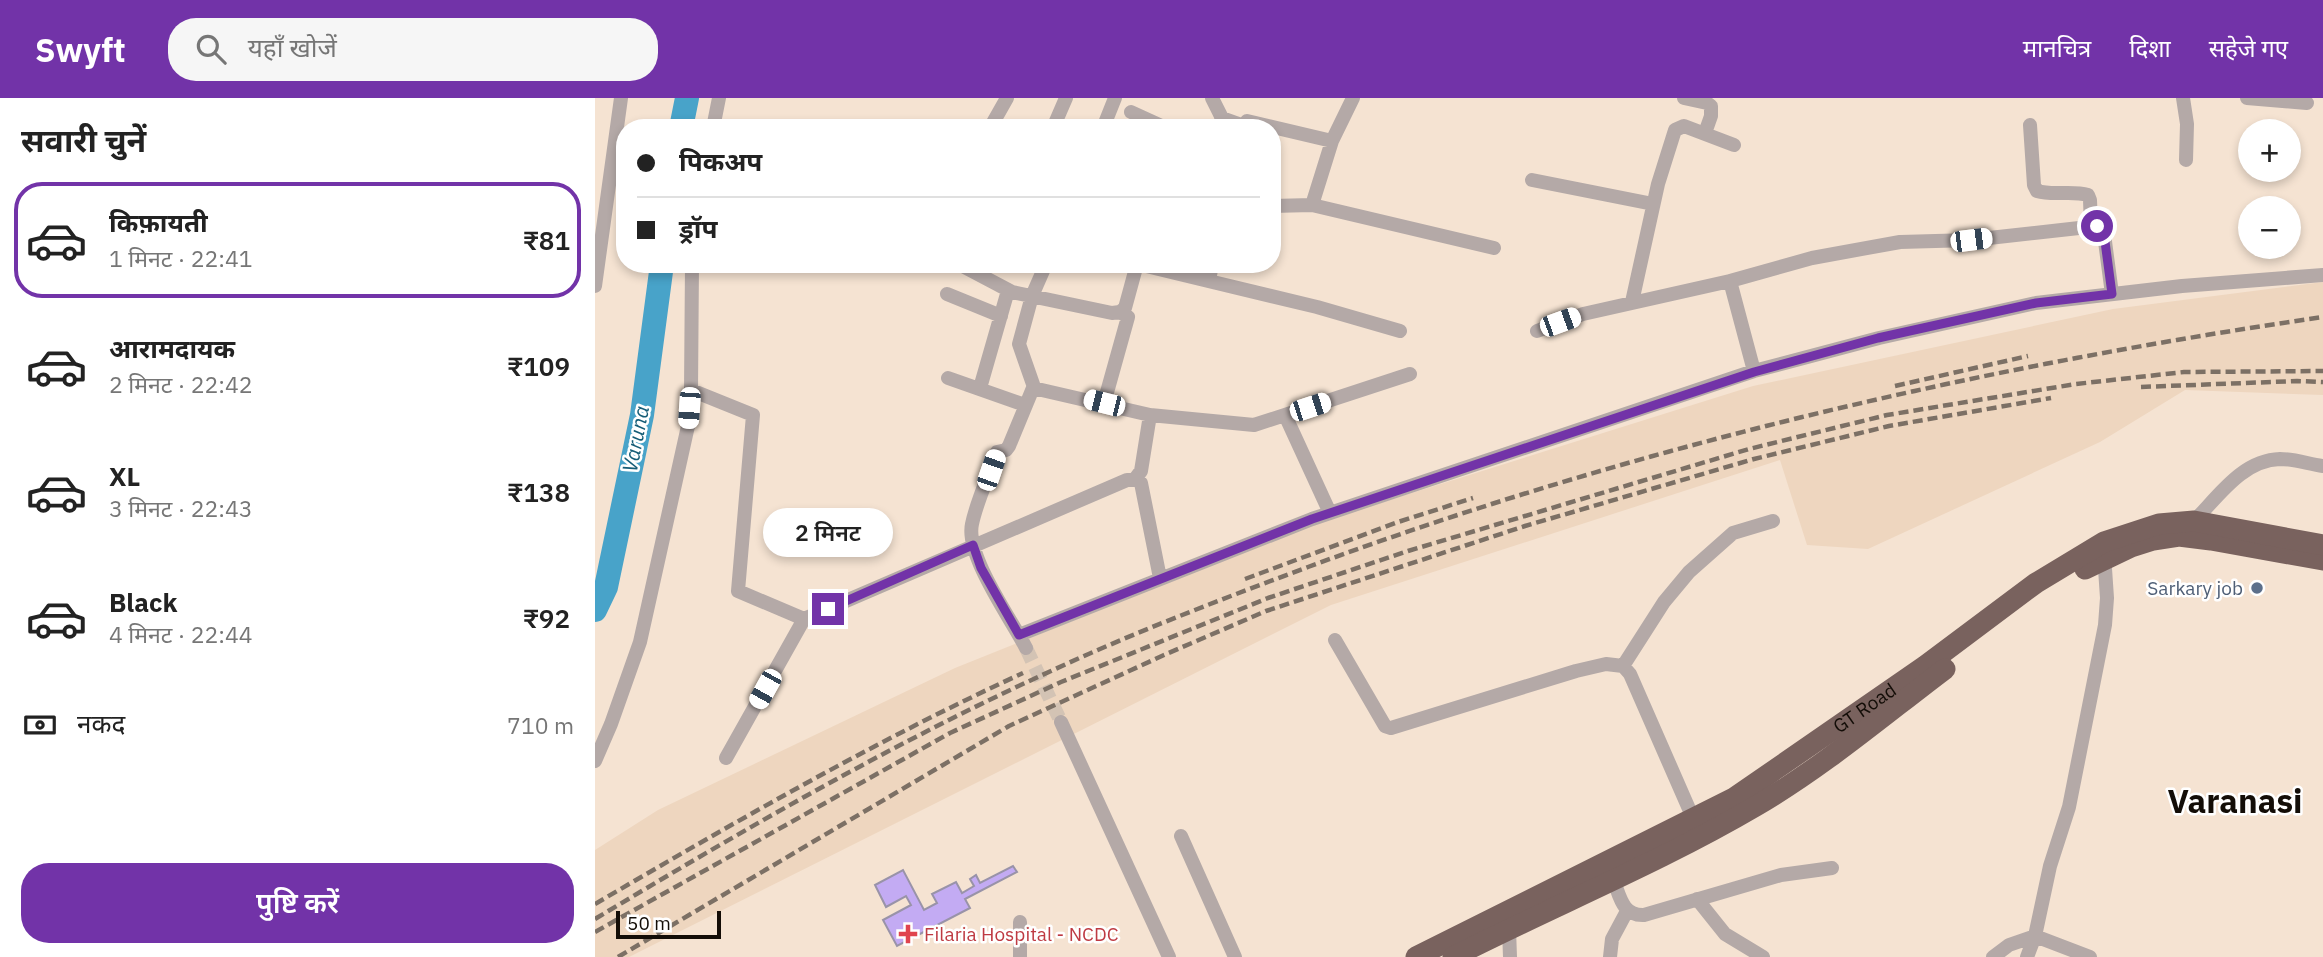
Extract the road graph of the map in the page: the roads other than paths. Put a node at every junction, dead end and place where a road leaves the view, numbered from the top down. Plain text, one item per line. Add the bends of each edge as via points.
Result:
1 (621, 98) edge
2 (719, 98) edge
3 (1007, 98) edge
4 (1066, 98) edge
5 (1115, 98) edge
6 (1212, 98) edge
7 (1353, 98) edge
8 (1684, 98) edge
9 (2183, 98) edge
10 (2247, 98) edge
11 (2307, 103) dead end
12 (1131, 112) dead end
13 (618, 119) edge
14 (715, 119) edge
15 (994, 119) edge
16 (1057, 119) edge
17 (1107, 119) edge
18 (1146, 119) edge
19 (1219, 119) edge
20 (2030, 125) dead end
21 (1281, 129) edge
22 (1705, 133) junction
23 (616, 134) edge
24 (1332, 141) junction
25 (1734, 145) dead end
26 (2186, 160) dead end
27 (1532, 180) dead end
28 (1653, 204) junction
29 (1312, 205) junction
30 (1281, 206) edge
31 (2091, 226) junction
32 (1494, 248) dead end
33 (692, 273) edge
34 (987, 273) edge
35 (1042, 273) edge
36 (1135, 273) edge
37 (1175, 273) edge
38 (1210, 273) edge
39 (2323, 275) edge
40 (1209, 281) junction
41 (1730, 281) junction
42 (595, 286) edge
43 (1012, 292) junction
44 (947, 293) dead end
45 (2112, 294) junction
46 (1032, 296) junction
47 (1632, 302) junction
48 (1120, 312) junction
49 (1001, 316) junction
50 (1400, 331) dead end
51 (1537, 331) dead end
52 (1754, 372) junction
53 (1410, 374) dead end
54 (948, 378) dead end
55 (1034, 387) junction
56 (980, 388) junction
57 (691, 390) junction
58 (1104, 403) junction
59 (1025, 405) junction
60 (1150, 415) junction
61 (1286, 415) junction
62 (2323, 466) edge
63 (1135, 479) junction
64 (1330, 513) junction
65 (1773, 521) dead end
66 (2194, 521) junction
67 (973, 545) junction
68 (2323, 545) edge
69 (2104, 550) junction
70 (2323, 560) edge
71 (1160, 579) junction
72 (804, 620) junction
73 (1335, 640) dead end
74 (1623, 666) junction
75 (1061, 722) tunnel mouth
76 (726, 758) dead end
77 (595, 761) edge
78 (1738, 806) junction
79 (1693, 818) junction
80 (1181, 836) dead end
81 (1832, 868) dead end
82 (1613, 879) junction
83 (1697, 899) junction
84 (1627, 911) junction
85 (1020, 922) dead end
86 (1509, 929) junction
87 (2035, 936) junction
88 (1020, 957) edge
89 (1169, 957) edge
90 (1235, 957) edge
91 (1416, 957) edge
92 (1453, 957) edge
93 (1510, 957) edge
94 (1610, 957) edge
95 (1763, 957) edge
96 (1993, 957) edge
97 (2027, 957) edge
98 (2090, 957) edge

1 - 13 street
2 - 14 street
3 - 15 street
4 - 16 street
5 - 17 street
6 - 19 street
7 - 24 street
8 - 22 street via 1711,106
9 - 26 street
10 - 11 street
12 - 18 street
20 - 31 street via 2037,191 2088,195
21 - 24 street
22 - 25 street
22 - 28 street via 1684,126 1675,130
23 - 42 street
24 - 29 street
27 - 28 street
28 - 47 street
29 - 30 street
29 - 32 street
31 - 41 street via 1971,240 1900,242 1812,258
31 - 45 street via 2104,234
33 - 57 street
34 - 43 street
35 - 46 street
36 - 48 street
37 - 40 street
38 - 40 street
39 - 45 street
40 - 50 street
41 - 47 street
41 - 52 street
43 - 46 street
43 - 49 street via 1007,294
44 - 49 street
45 - 52 street via 2036,303 1878,338
46 - 48 street
46 - 55 street via 1019,344
47 - 51 street
48 - 58 street via 1128,317
49 - 56 street
52 - 64 street
53 - 61 street
54 - 56 street
55 - 58 street
55 - 59 street
56 - 59 street
57 - 72 street via 753,415 738,591
57 - 77 street via 688,426 640,642
58 - 60 street
59 - 67 street via 1009,446 997,452 971,527
60 - 61 street via 1254,425
60 - 63 street via 1141,471
61 - 64 street
62 - 66 street via 2281,459 2262,462 2242,472
63 - 67 street
63 - 71 street via 1141,482
64 - 71 street
65 - 74 street via 1733,533 1689,572 1664,601
66 - 68 highway, GT Road
66 - 69 highway, GT Road via 2159,524
67 - 71 street via 1023,642
67 - 72 street
69 - 70 highway, GT Road via 2179,536
69 - 78 highway, GT Road via 1929,672 1818,764
69 - 87 street via 2105,625 2069,807
72 - 76 street
73 - 74 street via 1385,726 1391,728 1576,671 1606,664
74 - 79 street
75 - 89 street
78 - 79 highway, GT Road
78 - 82 highway, GT Road
79 - 91 highway, GT Road
80 - 90 street
81 - 83 street via 1781,875
82 - 84 street
82 - 86 highway, GT Road
83 - 84 street via 1644,915
83 - 95 street via 1725,934
84 - 94 street via 1612,939
85 - 88 street
86 - 92 highway, GT Road
86 - 93 street
87 - 96 street via 2009,945
87 - 97 street
87 - 98 street

